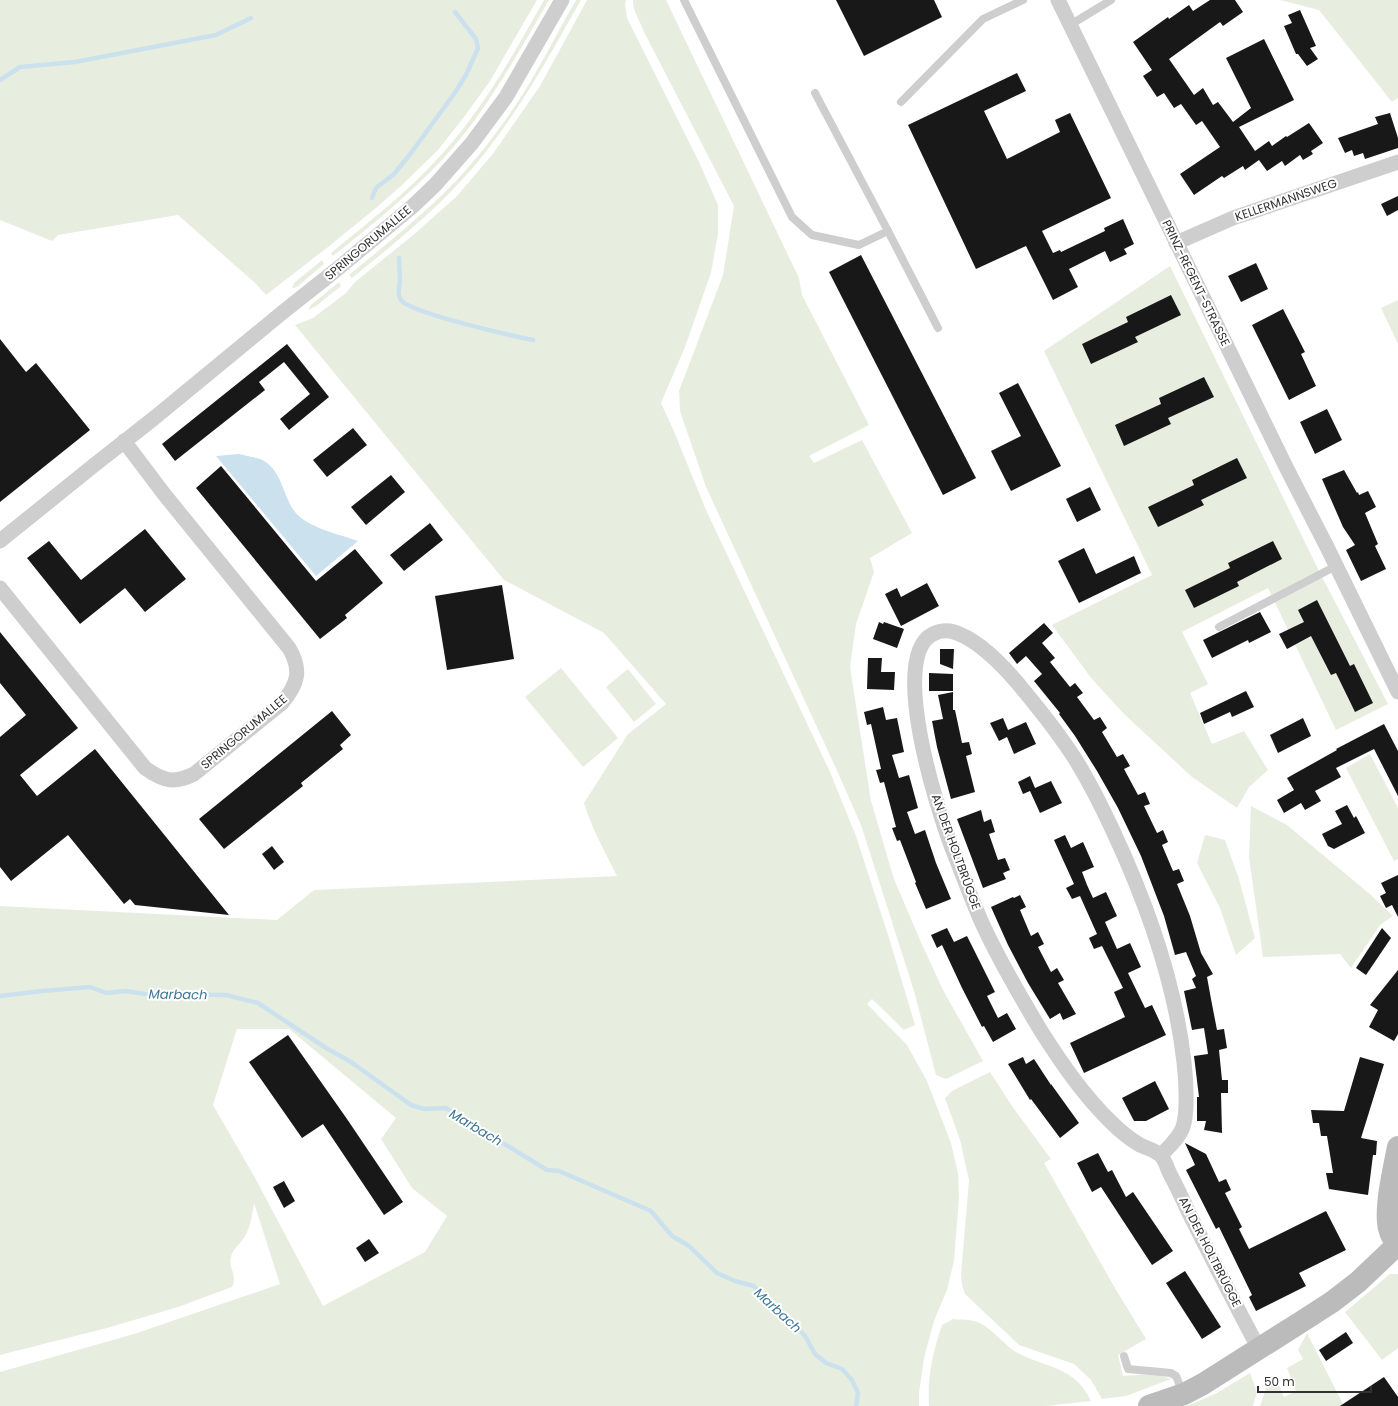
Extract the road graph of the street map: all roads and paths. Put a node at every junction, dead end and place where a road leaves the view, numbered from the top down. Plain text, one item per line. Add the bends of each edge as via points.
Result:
1 (562, 0) edge
2 (684, 0) edge
3 (1024, 0) edge
4 (1058, 0) edge
5 (1111, 0) edge
6 (1070, 25) junction
7 (815, 92) dead end
8 (901, 102) dead end
9 (1398, 162) edge
10 (888, 230) junction
11 (1176, 243) junction
12 (938, 328) dead end
13 (124, 441) junction
14 (0, 541) edge
15 (1336, 566) junction
16 (0, 588) edge
17 (1219, 627) dead end
18 (1398, 692) edge
19 (1398, 1147) edge
20 (1161, 1156) junction
21 (1398, 1246) edge
22 (1259, 1349) junction
23 (1124, 1356) dead end
24 (1184, 1394) junction
25 (1149, 1406) edge

1 - 13 street, SPRINGORUMALLEE via 506,97 472,143 435,185 387,228
2 - 10 lane via 792,217 812,235 859,245
3 - 8 lane via 983,19
4 - 6 street, PRINZ-REGENT-STRASSE
5 - 6 lane
6 - 11 street, PRINZ-REGENT-STRASSE
7 - 10 lane
9 - 11 street, KELLERMANNSWEG via 1233,218
10 - 12 lane
11 - 15 street, PRINZ-REGENT-STRASSE
13 - 14 street, SPRINGORUMALLEE
13 - 16 street, SPRINGORUMALLEE via 289,648 297,668 292,692 282,703 194,774 177,780 156,776 146,768
15 - 17 lane
15 - 18 street, PRINZ-REGENT-STRASSE
19 - 21 street via 1388,1206 1388,1222
20 - 20 street, AN DER HOLTBRÜGGE via 1178,1137 1184,1124 1185,1072 1168,976 1150,918 1131,871 1078,763 1013,677 969,639 954,632 934,633 920,647 916,662 915,709 920,738 942,817 981,920 1024,1004 1084,1094 1116,1127 1140,1145
20 - 22 street, AN DER HOLTBRÜGGE
21 - 22 street via 1332,1302
22 - 24 street
23 - 24 lane via 1128,1370 1171,1372 1176,1376
24 - 25 street

